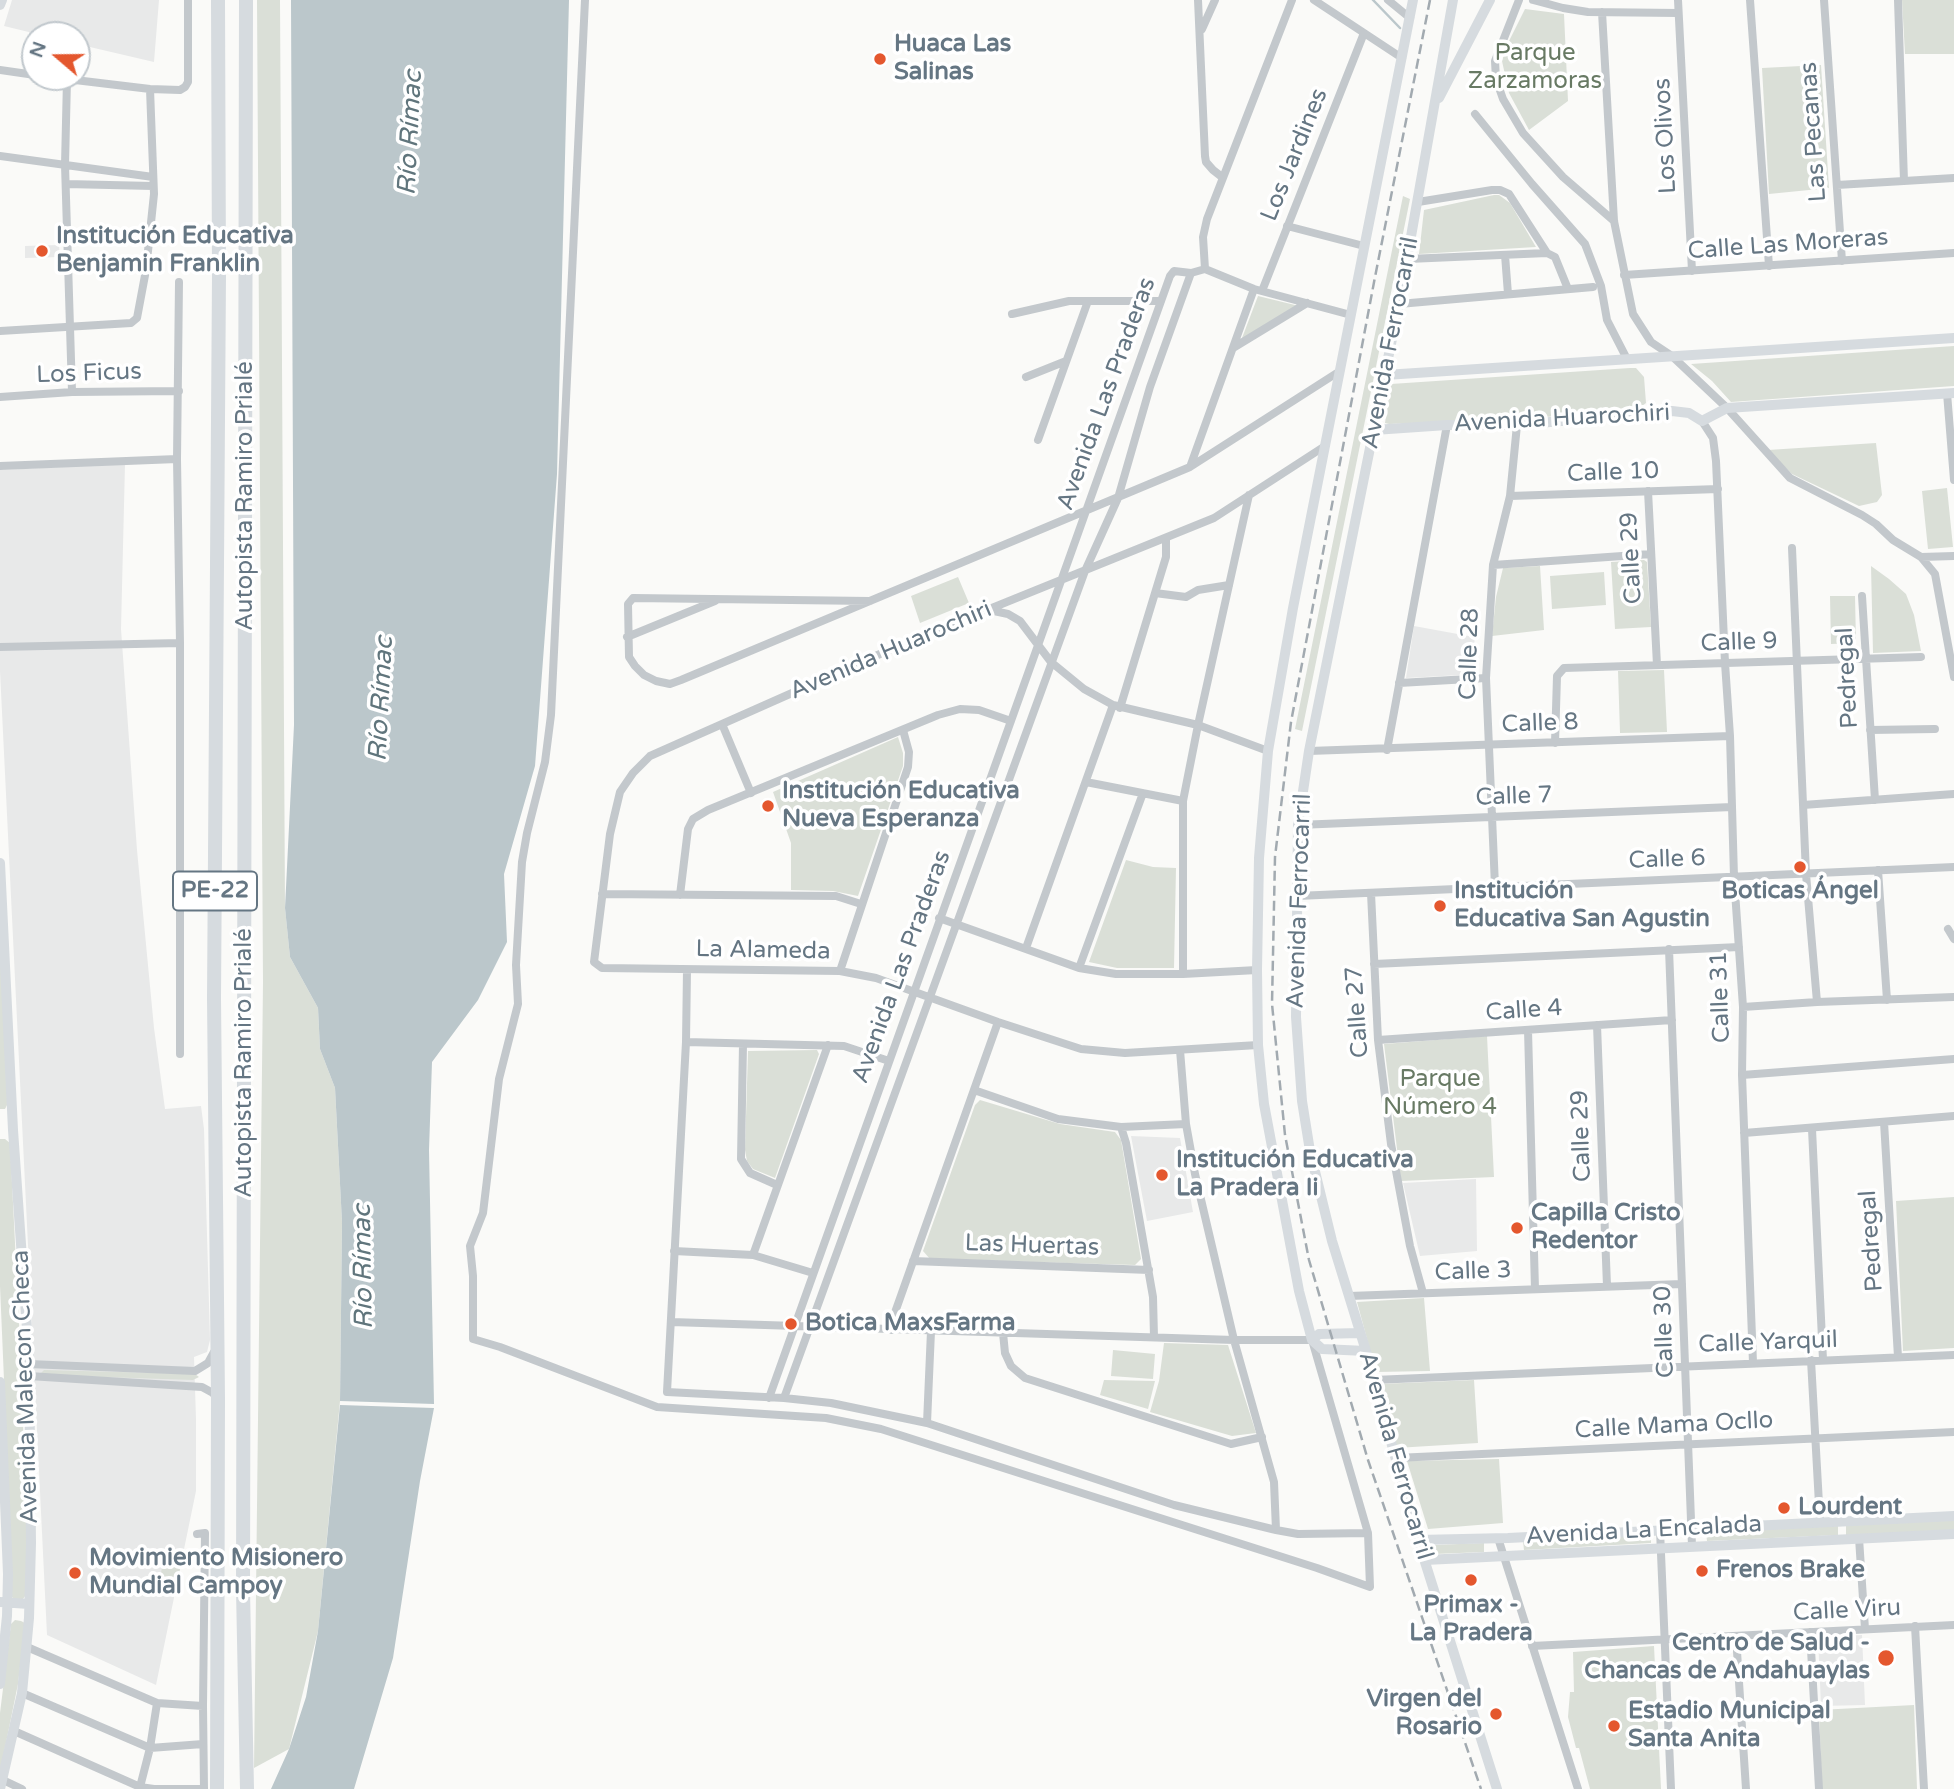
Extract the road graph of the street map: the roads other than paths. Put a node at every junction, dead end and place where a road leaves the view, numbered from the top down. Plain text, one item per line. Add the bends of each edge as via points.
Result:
1 (2, 0) edge
2 (188, 0) edge
3 (218, 0) edge
4 (246, 0) edge
5 (584, 0) edge
6 (1198, 0) edge
7 (1215, 0) edge
8 (1292, 0) edge
9 (1314, 0) edge
10 (1388, 0) edge
11 (1413, 0) edge
12 (1453, 0) edge
13 (1490, 0) edge
14 (1519, 0) edge
15 (1533, 0) edge
16 (1678, 0) edge
17 (1750, 0) edge
18 (1824, 0) edge
19 (1898, 0) edge
20 (0, 5) edge
21 (1602, 12) junction
22 (1678, 13) junction
23 (1410, 18) junction
24 (1201, 32) junction
25 (1364, 33) junction
26 (1402, 58) junction
27 (0, 70) edge
28 (21, 73) edge
29 (91, 82) edge
30 (150, 89) junction
31 (67, 91) edge
32 (1434, 107) junction
33 (1475, 114) dead end
34 (0, 156) edge
35 (65, 165) junction
36 (1222, 177) junction
37 (1954, 178) edge
38 (153, 181) junction
39 (1904, 181) junction
40 (66, 184) junction
41 (1837, 185) junction
42 (1418, 202) junction
43 (1614, 221) junction
44 (1287, 226) junction
45 (1364, 246) junction
46 (1547, 253) junction
47 (1954, 253) edge
48 (1506, 255) junction
49 (1408, 259) junction
50 (1842, 261) junction
51 (1769, 266) junction
52 (1205, 269) junction
53 (1692, 271) junction
54 (1191, 273) junction
55 (1624, 275) junction
56 (179, 282) dead end
57 (1593, 287) dead end
58 (1569, 289) junction
59 (1258, 290) junction
60 (1508, 294) junction
61 (1088, 301) junction
62 (1161, 301) junction
63 (1307, 303) junction
64 (1399, 304) junction
65 (1012, 314) dead end
66 (1351, 315) junction
67 (70, 326) junction
68 (0, 331) edge
69 (1954, 338) edge
70 (1233, 348) junction
71 (1672, 356) junction
72 (1627, 359) junction
73 (1066, 361) junction
74 (1340, 370) junction
75 (1385, 375) junction
76 (1026, 377) dead end
77 (179, 391) junction
78 (72, 392) junction
79 (1950, 393) edge
80 (0, 397) edge
81 (1727, 408) junction
82 (1702, 421) junction
83 (1447, 425) junction
84 (1517, 425) junction
85 (1374, 430) junction
86 (1038, 440) dead end
87 (1325, 446) junction
88 (177, 459) junction
89 (0, 466) edge
90 (1190, 467) junction
91 (1954, 479) edge
92 (1718, 489) junction
93 (1648, 491) junction
94 (1249, 495) junction
95 (1510, 496) junction
96 (1118, 498) junction
97 (1085, 510) junction
98 (1166, 538) junction
99 (1792, 548) dead end
100 (1651, 554) junction
101 (1954, 556) edge
102 (1921, 558) junction
103 (1493, 565) junction
104 (1084, 571) junction
105 (1060, 582) junction
106 (1229, 585) junction
107 (1155, 593) junction
108 (1863, 596) dead end
109 (720, 599) junction
110 (870, 601) junction
111 (986, 609) junction
112 (627, 637) junction
113 (180, 643) junction
114 (1038, 643) junction
115 (0, 647) edge
116 (1921, 657) dead end
117 (1866, 658) junction
118 (1797, 660) junction
119 (1051, 662) junction
120 (1725, 663) junction
121 (1657, 665) junction
122 (1954, 677) edge
123 (1486, 678) junction
124 (1399, 683) junction
125 (1117, 706) junction
126 (1011, 721) junction
127 (722, 724) junction
128 (1198, 725) junction
129 (1935, 729) dead end
130 (903, 730) junction
131 (1870, 730) junction
132 (1730, 736) junction
133 (1555, 743) junction
134 (1489, 746) junction
135 (1387, 750) junction
136 (1268, 751) junction
137 (1309, 751) junction
138 (1086, 782) junction
139 (751, 793) junction
140 (1143, 793) junction
141 (1954, 794) edge
142 (1875, 800) junction
143 (1183, 801) junction
144 (1803, 805) junction
145 (1732, 807) junction
146 (1492, 817) junction
147 (1298, 825) junction
148 (0, 863) edge
149 (1954, 867) edge
150 (1878, 870) junction
151 (1806, 874) junction
152 (1734, 877) junction
153 (1495, 886) junction
154 (1371, 893) junction
155 (602, 894) junction
156 (680, 895) junction
157 (1297, 896) junction
158 (861, 904) junction
159 (939, 918) junction
160 (956, 924) junction
161 (1948, 929) dead end
162 (1954, 939) edge
163 (1739, 947) junction
164 (1026, 948) junction
165 (1669, 949) junction
166 (594, 962) joint
167 (1374, 964) junction
168 (1080, 968) junction
169 (687, 970) junction
170 (1257, 970) junction
171 (840, 971) junction
172 (1184, 974) junction
173 (913, 992) junction
174 (929, 997) junction
175 (1954, 997) edge
176 (1886, 1000) junction
177 (1817, 1002) junction
178 (1743, 1007) junction
179 (1672, 1020) junction
180 (998, 1022) junction
181 (1597, 1025) junction
182 (1528, 1030) junction
183 (1378, 1040) junction
184 (686, 1042) junction
185 (743, 1044) junction
186 (828, 1045) junction
187 (1258, 1045) junction
188 (1180, 1050) junction
189 (180, 1054) dead end
190 (1954, 1059) edge
191 (889, 1061) junction
192 (1742, 1075) junction
193 (974, 1090) junction
194 (0, 1116) edge
195 (12, 1116) junction
196 (1954, 1116) edge
197 (1884, 1122) junction
198 (1186, 1124) junction
199 (1121, 1127) junction
200 (1812, 1129) junction
201 (13, 1130) junction
202 (0, 1131) edge
203 (1744, 1133) junction
204 (777, 1185) junction
205 (674, 1251) junction
206 (752, 1255) junction
207 (913, 1261) junction
208 (1149, 1270) junction
209 (813, 1273) junction
210 (1682, 1283) junction
211 (1607, 1286) junction
212 (1535, 1289) junction
213 (1423, 1293) junction
214 (1349, 1296) junction
215 (671, 1322) junction
216 (793, 1327) junction
217 (810, 1328) junction
218 (892, 1330) junction
219 (932, 1331) junction
220 (1003, 1333) junction
221 (1360, 1333) junction
222 (1154, 1337) junction
223 (1234, 1340) junction
224 (1312, 1340) junction
225 (217, 1342) junction
226 (1366, 1351) junction
227 (1954, 1355) edge
228 (1898, 1357) junction
229 (1811, 1360) junction
230 (1823, 1360) junction
231 (1753, 1363) junction
232 (29, 1364) junction
233 (1685, 1366) junction
234 (29, 1376) junction
235 (1374, 1380) junction
236 (0, 1382) edge
237 (769, 1398) junction
238 (784, 1398) junction
239 (218, 1399) junction
240 (927, 1423) junction
241 (1954, 1432) edge
242 (1262, 1437) junction
243 (1815, 1438) junction
244 (1688, 1444) junction
245 (1396, 1458) junction
246 (1954, 1516) edge
247 (1820, 1522) junction
248 (1692, 1529) junction
249 (1276, 1530) junction
250 (1660, 1530) junction
251 (1368, 1533) junction
252 (197, 1534) dead end
253 (1954, 1534) edge
254 (1498, 1538) junction
255 (1859, 1538) junction
256 (1418, 1540) junction
257 (1692, 1546) junction
258 (1660, 1548) junction
259 (1504, 1556) junction
260 (1425, 1560) junction
261 (4, 1602) edge
262 (29, 1604) junction
263 (3, 1616) edge
264 (29, 1618) junction
265 (1954, 1625) edge
266 (1915, 1626) junction
267 (1865, 1629) junction
268 (1810, 1632) junction
269 (1736, 1636) junction
270 (1665, 1639) junction
271 (1532, 1646) junction
272 (27, 1647) junction
273 (0, 1684) edge
274 (22, 1693) junction
275 (157, 1703) junction
276 (203, 1706) junction
277 (14, 1731) junction
278 (203, 1744) junction
279 (150, 1748) junction
280 (247, 1783) edge
281 (1, 1785) edge
282 (140, 1787) junction
283 (210, 1787) edge
284 (22, 1789) edge
285 (154, 1789) edge
286 (1497, 1789) edge
287 (1578, 1789) edge
288 (1671, 1789) edge
289 (1746, 1789) edge
290 (1819, 1789) edge
291 (1924, 1789) edge

1 - 20 street
2 - 30 street via 188,82 180,90
3 - 225 highway, Autopista Ramiro Prialé / PE-22
4 - 280 highway, Autopista Ramiro Prialé / PE-22 via 243,1590
5 - 251 street, Avenida Ferrocarril via 551,715 522,862 518,1004 499,1079 483,1213 470,1246 473,1339 657,1407 826,1418 881,1429 1370,1587
6 - 24 street
7 - 24 street
8 - 36 street
9 - 25 street
10 - 23 street
11 - 23 street, Avenida Ferrocarril
12 - 32 street, Avenida Ferrocarril
13 - 32 street
14 - 43 street via 1495,61 1503,99 1523,133 1563,177
15 - 21 street
16 - 22 street, Los Olivos
17 - 51 street
18 - 41 street, Las Pecanas
19 - 39 street
21 - 22 street
21 - 43 street
22 - 53 street, Los Olivos
23 - 26 street, Avenida Ferrocarril
24 - 36 street via 1205,156
25 - 26 street
25 - 44 street, Los Jardines
26 - 45 street, Avenida Ferrocarril
27 - 28 street
29 - 30 street
30 - 38 street
31 - 35 street
32 - 42 street, Avenida Ferrocarril
33 - 72 street via 1586,244 1607,320
34 - 35 street
35 - 38 street
35 - 40 street
36 - 52 street via 1203,237
37 - 39 street
38 - 40 street
38 - 67 street via 137,318 131,323
39 - 41 street
40 - 67 street
41 - 50 street, Las Pecanas
42 - 46 street via 1500,190 1509,194
42 - 49 street, Avenida Ferrocarril
43 - 55 street
44 - 45 street
44 - 59 street, Los Jardines
45 - 66 street, Avenida Ferrocarril
46 - 48 street
46 - 58 street via 1555,257
47 - 50 street, Calle Las Moreras
48 - 49 street
48 - 60 street
49 - 64 street, Avenida Ferrocarril
50 - 51 street, Calle Las Moreras
51 - 53 street, Calle Las Moreras
52 - 54 street
52 - 59 street
53 - 55 street, Calle Las Moreras
54 - 62 street, Avenida Las Praderas via 1172,272
54 - 96 street, Avenida Las Praderas via 1150,387
55 - 71 street via 1633,314 1651,342
56 - 77 street
57 - 58 street
58 - 60 street
59 - 63 street
59 - 70 street, Los Jardines
60 - 64 street
61 - 62 street
61 - 65 street
61 - 73 street
62 - 97 street, Avenida Las Praderas
63 - 66 street
63 - 70 street
64 - 75 street, Avenida Ferrocarril
66 - 74 street, Avenida Ferrocarril
67 - 68 street
67 - 78 street
69 - 71 street
70 - 90 street, Los Jardines
71 - 72 street
71 - 81 street
72 - 75 street
73 - 76 street
73 - 86 street
74 - 87 street, Avenida Ferrocarril
74 - 90 street
75 - 85 street, Avenida Ferrocarril
77 - 78 street, Los Ficus
77 - 88 street
78 - 80 street, Los Ficus
79 - 81 street, Avenida Huarochiri
79 - 91 street
81 - 82 street, Avenida Huarochiri
81 - 102 street via 1790,478 1862,515
82 - 84 street, Avenida Huarochiri via 1672,411
82 - 92 street, Calle 31 via 1713,438
83 - 84 street, Avenida Huarochiri
83 - 85 street, Avenida Huarochiri
83 - 124 street
84 - 95 street, Calle 28
85 - 137 street, Avenida Ferrocarril
87 - 94 street, Avenida Huarochiri
87 - 136 street, Avenida Ferrocarril
88 - 89 street
88 - 113 street
90 - 96 street
92 - 93 street, Calle 10
92 - 120 street, Calle 31
93 - 95 street, Calle 10
93 - 100 street, Calle 29
94 - 98 street, Avenida Huarochiri via 1214,519
94 - 106 street
95 - 103 street, Calle 28
96 - 97 street
96 - 104 street, Avenida Las Praderas
97 - 105 street, Avenida Las Praderas
97 - 110 street
98 - 104 street, Avenida Huarochiri
98 - 107 street via 1166,557
99 - 118 street
100 - 103 street
100 - 121 street, Calle 29
101 - 102 street
102 - 122 street via 1935,574
103 - 123 street, Calle 28
104 - 105 street, Avenida Huarochiri
104 - 119 street, Avenida Las Praderas
105 - 111 street, Avenida Huarochiri
105 - 114 street, Avenida Las Praderas
106 - 107 street via 1198,590 1186,597
106 - 128 street
107 - 125 street
108 - 117 street, Pedregal
109 - 110 street
109 - 112 street
109 - 112 street via 633,598 628,604
110 - 112 street via 670,684 644,675 635,666
111 - 114 street via 1015,617
111 - 127 street, Avenida Huarochiri
113 - 115 street
113 - 189 street
114 - 119 street
114 - 126 street, Avenida Las Praderas
116 - 117 street, Calle 9
117 - 118 street, Calle 9
117 - 131 street, Pedregal
118 - 120 street, Calle 9
118 - 144 street
119 - 125 street via 1084,689
119 - 160 street, Avenida Las Praderas
120 - 121 street, Calle 9
120 - 132 street, Calle 31
121 - 133 street, Calle 9 via 1560,671
123 - 124 street
123 - 134 street, Calle 28
124 - 135 street
125 - 128 street
125 - 138 street
126 - 130 street via 960,709
126 - 159 street, Avenida Las Praderas
127 - 139 street
127 - 155 street, Avenida Huarochiri via 650,755 633,773 620,792
128 - 136 street
128 - 143 street
129 - 131 street
130 - 139 street
130 - 158 street via 908,766
131 - 142 street, Pedregal
132 - 133 street, Calle 8
132 - 145 street, Calle 31
133 - 134 street, Calle 8
134 - 135 street, Calle 8
134 - 146 street, Calle 28
135 - 137 street, Calle 8
136 - 170 street, Avenida Ferrocarril via 1259,858
137 - 147 street, Avenida Ferrocarril
138 - 140 street
138 - 164 street
139 - 156 street via 694,819 685,841
140 - 143 street
140 - 168 street
141 - 142 street
142 - 144 street
143 - 172 street
144 - 151 street
145 - 146 street, Calle 7
145 - 152 street, Calle 31
146 - 147 street, Calle 7
146 - 153 street, Calle 28
147 - 157 street, Avenida Ferrocarril
148 - 195 street, Avenida Malecon Checa
149 - 150 street, Calle 6
150 - 151 street, Calle 6
150 - 176 street
151 - 152 street, Calle 6
151 - 177 street
152 - 153 street, Calle 6
152 - 163 street, Calle 31
153 - 154 street, Calle 6
154 - 157 street, Calle 6
154 - 167 street, Calle 27
155 - 156 street
155 - 166 street, Avenida Huarochiri
156 - 158 street via 836,896
157 - 214 street, Avenida Ferrocarril via 1296,1017 1302,1101 1310,1151
158 - 171 street
159 - 160 street
159 - 173 street, Avenida Las Praderas
160 - 164 street
160 - 174 street, Avenida Las Praderas
161 - 162 street
163 - 165 street
163 - 178 street, Calle 31
164 - 168 street
165 - 167 street
165 - 179 street, Calle 30
166 - 169 street, La Alameda via 602,968
167 - 183 street, Calle 27
168 - 172 street via 1116,974
169 - 171 street, La Alameda
169 - 184 street
170 - 172 street
170 - 187 street, Avenida Ferrocarril
171 - 173 street, La Alameda
173 - 174 street, La Alameda
173 - 191 street, Avenida Las Praderas
174 - 180 street, La Alameda
174 - 217 street, Avenida Las Praderas
175 - 176 street
176 - 177 street
177 - 178 street
178 - 192 street, Calle 31
179 - 181 street, Calle 4
179 - 210 street, Calle 30
180 - 188 street, La Alameda via 1081,1049 1125,1053
180 - 193 street
181 - 182 street, Calle 4
181 - 211 street, Calle 29
182 - 183 street, Calle 4
182 - 212 street
183 - 213 street, Calle 27 via 1391,1144
184 - 185 street
184 - 205 street
185 - 186 street
185 - 204 street via 741,1159 750,1173
186 - 191 street
186 - 204 street
187 - 188 street, La Alameda
187 - 224 street, Avenida Ferrocarril via 1281,1199
188 - 198 street
190 - 192 street
191 - 209 street, Avenida Las Praderas
192 - 203 street, Calle 31
193 - 199 street via 1058,1119
193 - 207 street
194 - 195 street
195 - 201 street, Avenida Malecon Checa
196 - 197 street
197 - 200 street
197 - 228 street, Pedregal
198 - 199 street
198 - 223 street
199 - 208 street
200 - 203 street
200 - 230 street
201 - 202 street
201 - 232 street, Avenida Malecon Checa
203 - 231 street, Calle 31
204 - 206 street
205 - 206 street
205 - 215 street
206 - 209 street
207 - 208 street, Las Huertas
207 - 218 street
208 - 222 street
209 - 216 street, Avenida Las Praderas
210 - 211 street, Calle 3
210 - 233 street, Calle 30
211 - 212 street, Calle 3
212 - 213 street, Calle 3
213 - 214 street, Calle 3
214 - 221 street, Avenida Ferrocarril
215 - 216 street
215 - 237 street via 667,1392
216 - 217 street
216 - 237 street, Avenida Las Praderas
217 - 218 street
217 - 238 street, Avenida Las Praderas
218 - 219 street
219 - 220 street
219 - 240 street
220 - 222 street
220 - 242 street via 1011,1366 1025,1378 1231,1444
221 - 224 street via 1319,1334
221 - 226 street, Avenida Ferrocarril
222 - 223 street
223 - 224 street
223 - 242 street
224 - 226 street via 1322,1349
224 - 251 street, Avenida Ferrocarril
225 - 232 street via 208,1363 195,1371
225 - 239 highway, Autopista Ramiro Prialé / PE-22
226 - 235 street, Avenida Ferrocarril
227 - 228 street, Calle Yarquil
228 - 230 street, Calle Yarquil
229 - 230 street, Calle Yarquil
229 - 231 street, Calle Yarquil
229 - 243 street
231 - 233 street, Calle Yarquil
232 - 234 street, Avenida Malecon Checa
233 - 235 street, Calle Yarquil
233 - 244 street, Calle 30
234 - 239 street via 202,1387
234 - 262 street, Avenida Malecon Checa
235 - 245 street, Avenida Ferrocarril
236 - 261 street, Avenida Malecon Checa
237 - 238 street
238 - 240 street
239 - 283 highway, Autopista Ramiro Prialé / PE-22
240 - 249 street via 1174,1505
241 - 243 street, Calle Mama Ocllo
242 - 249 street via 1274,1482
243 - 244 street, Calle Mama Ocllo
243 - 247 street
244 - 245 street, Calle Mama Ocllo
244 - 248 street, Calle 30
245 - 256 street, Avenida Ferrocarril
246 - 247 street, Avenida La Encalada
247 - 248 street, Avenida La Encalada
248 - 250 street, Avenida La Encalada
248 - 257 street, Calle 30
249 - 251 street
250 - 254 street, Avenida La Encalada
250 - 258 street
252 - 276 street via 205,1533
253 - 255 street, Avenida La Encalada
254 - 256 street, Avenida La Encalada
254 - 259 street
255 - 257 street, Avenida La Encalada
255 - 267 street
256 - 260 street, Avenida Ferrocarril
257 - 258 street, Avenida La Encalada
258 - 259 street, Avenida La Encalada
258 - 270 street
259 - 260 street, Avenida La Encalada
259 - 271 street
260 - 286 street, Avenida Ferrocarril
261 - 262 street
261 - 263 street, Avenida Malecon Checa
262 - 264 street, Avenida Malecon Checa
263 - 264 street
263 - 273 street, Avenida Malecon Checa
264 - 272 street, Avenida Malecon Checa
265 - 266 street, Calle Viru
266 - 267 street, Calle Viru
266 - 291 street
267 - 268 street, Calle Viru
268 - 269 street, Calle Viru
268 - 290 street
269 - 270 street, Calle Viru
269 - 289 street
270 - 271 street, Calle Viru
270 - 288 street
271 - 287 street
272 - 274 street, Avenida Malecon Checa
272 - 275 street
274 - 277 street, Avenida Malecon Checa
274 - 279 street
275 - 276 street
275 - 279 street
276 - 278 street
277 - 281 street, Avenida Malecon Checa
277 - 282 street
278 - 279 street
278 - 283 street
279 - 282 street
281 - 284 street
282 - 285 street
283 - 285 street

